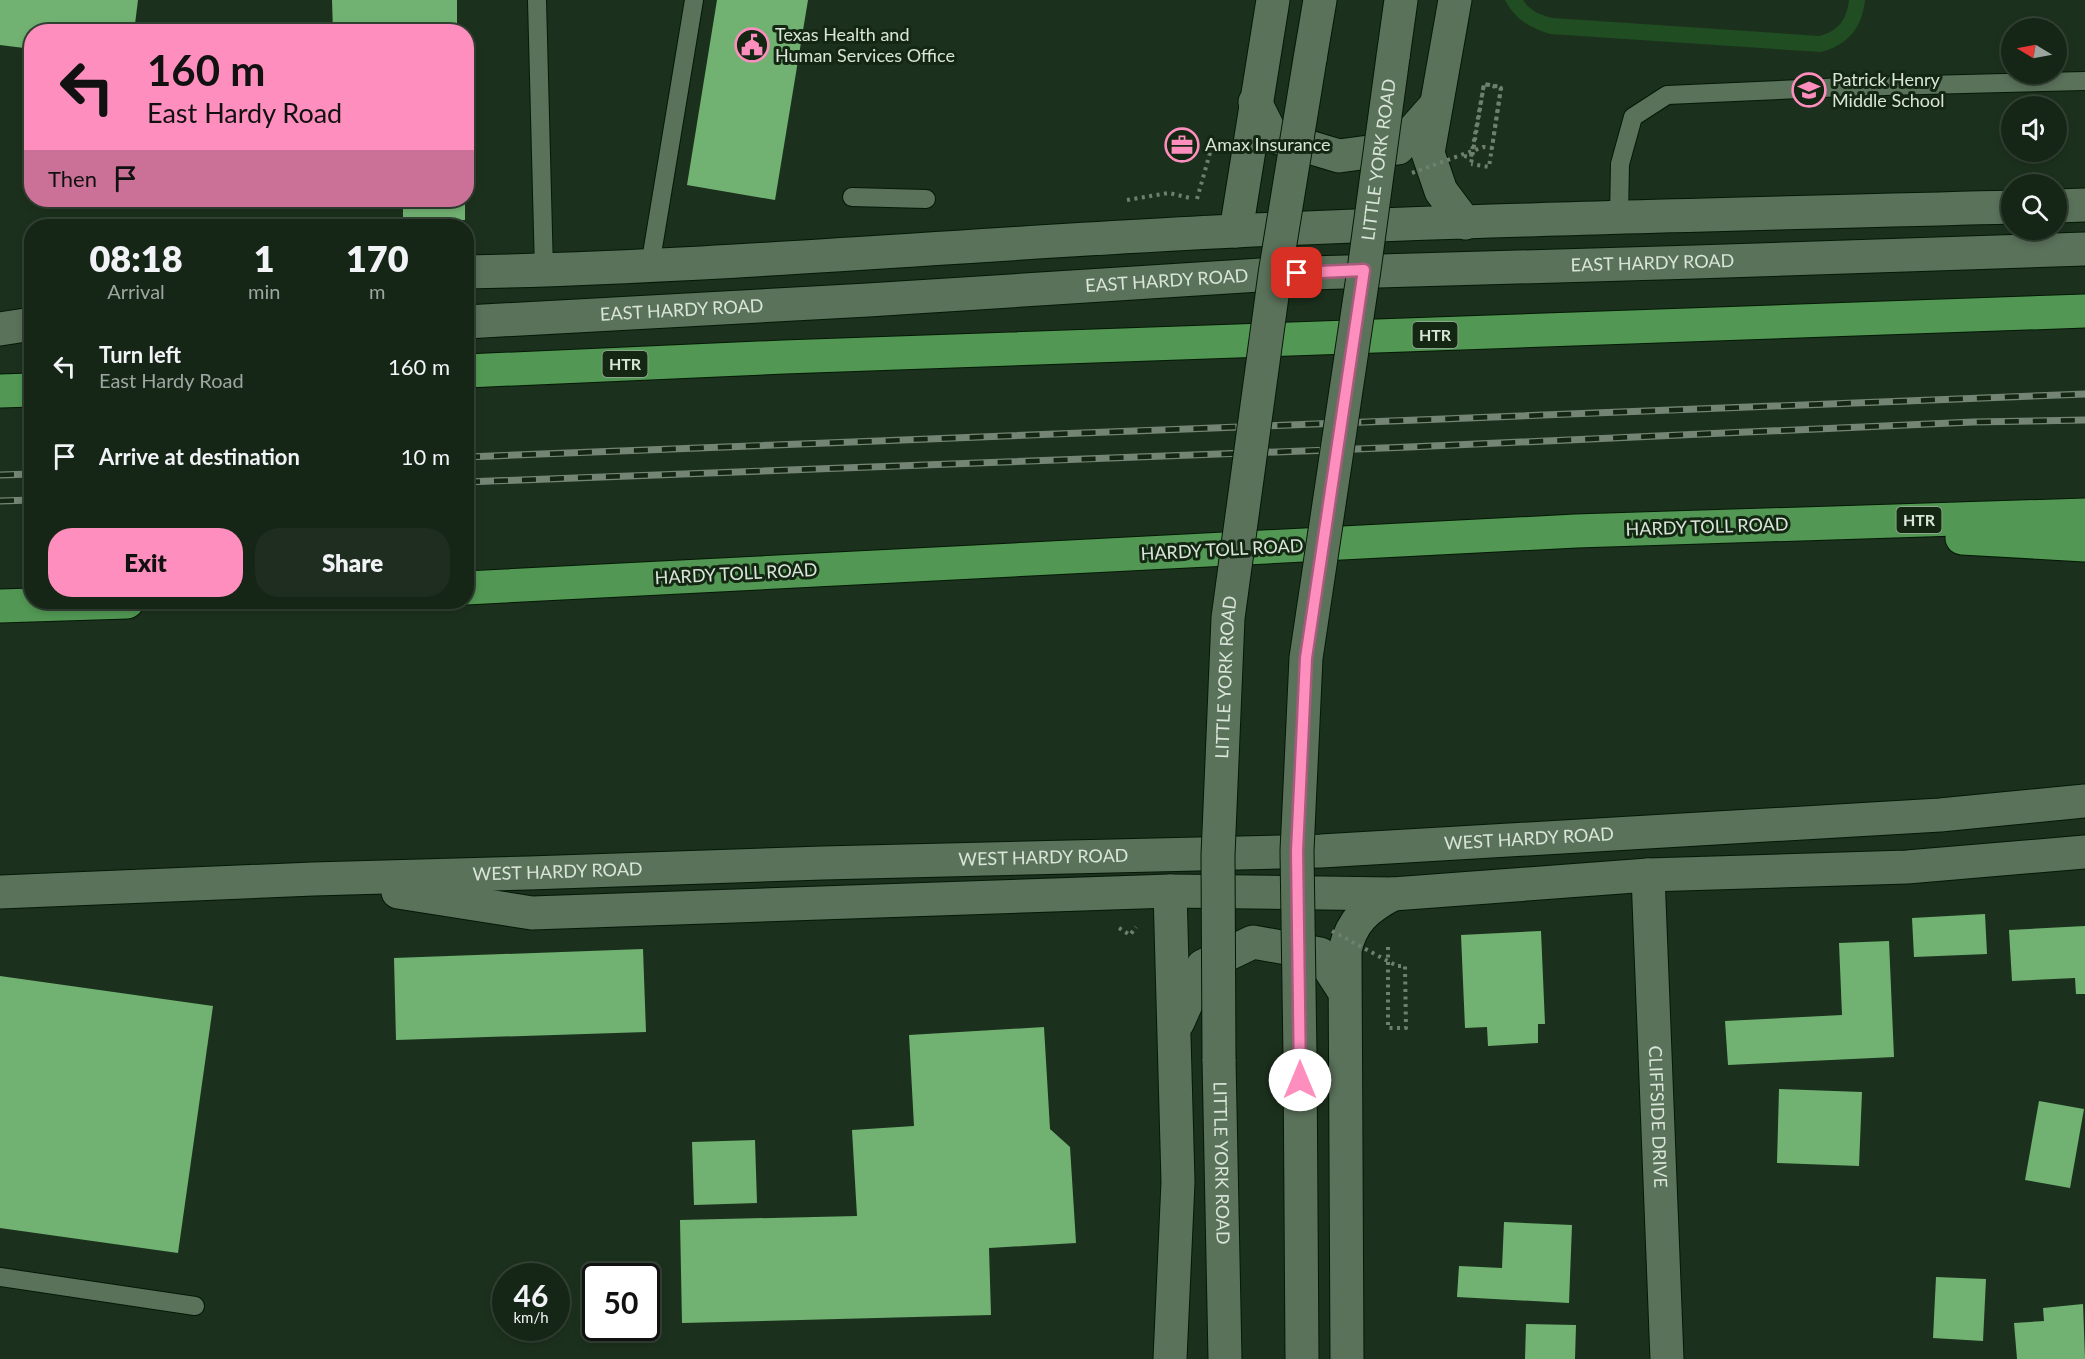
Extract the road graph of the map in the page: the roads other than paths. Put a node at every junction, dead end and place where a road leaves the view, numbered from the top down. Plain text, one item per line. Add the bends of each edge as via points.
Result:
1 (537, 0) edge
2 (694, 0) edge
3 (1273, 0) edge
4 (1320, 0) edge
5 (1401, 0) edge
6 (1455, 0) edge
7 (2085, 81) edge
8 (1256, 102) junction
9 (1436, 105) junction
10 (852, 197) dead end
11 (926, 199) dead end
12 (2085, 205) edge
13 (2067, 206) edge
14 (2001, 207) edge
15 (1619, 217) junction
16 (1465, 223) junction
17 (1236, 231) junction
18 (2085, 249) edge
19 (650, 266) junction
20 (1364, 270) junction
21 (544, 271) junction
22 (474, 272) edge
23 (1275, 274) junction
24 (2085, 311) edge
25 (474, 322) edge
26 (24, 325) edge
27 (0, 329) edge
28 (24, 348) edge
29 (0, 349) edge
30 (474, 371) edge
31 (24, 390) edge
32 (0, 391) edge
33 (2085, 515) edge
34 (1754, 526) junction
35 (2085, 545) edge
36 (474, 588) edge
37 (24, 605) edge
38 (0, 606) edge
39 (2085, 801) edge
40 (1297, 851) junction
41 (2085, 852) edge
42 (1218, 855) junction
43 (1648, 875) junction
44 (313, 879) junction
45 (1170, 891) junction
46 (0, 892) edge
47 (1393, 894) junction
48 (1344, 991) junction
49 (1174, 1030) junction
50 (0, 1277) edge
51 (195, 1306) dead end
52 (1170, 1359) edge
53 (1225, 1359) edge
54 (1302, 1359) edge
55 (1347, 1359) edge
56 (1667, 1359) edge

1 - 21 lane
2 - 19 lane
3 - 8 main road
4 - 23 main road, LITTLE YORK ROAD, bridge
5 - 20 main road, LITTLE YORK ROAD, bridge
6 - 9 main road
7 - 15 lane via 1667,95 1633,117 1620,164
8 - 9 main road via 1272,136 1339,156 1398,148
8 - 17 main road
9 - 16 main road via 1428,153 1441,191
10 - 11 lane
12 - 13 main road
14 - 15 main road
15 - 16 main road
16 - 17 main road
17 - 19 main road
18 - 20 main road, EAST HARDY ROAD
19 - 21 main road
20 - 23 main road, EAST HARDY ROAD
20 - 40 main road, LITTLE YORK ROAD, bridge via 1306,658
21 - 22 main road
23 - 25 main road, EAST HARDY ROAD
23 - 42 main road, LITTLE YORK ROAD, bridge via 1228,618
24 - 30 highway, HTR
26 - 27 main road
28 - 29 main road
31 - 32 highway
33 - 34 highway, HARDY TOLL ROAD / HTR
34 - 35 highway
34 - 36 highway, HARDY TOLL ROAD / HTR via 1576,531
37 - 38 highway
39 - 40 main road, WEST HARDY ROAD via 1940,815
40 - 42 main road, WEST HARDY ROAD
40 - 54 main road, LITTLE YORK ROAD, bridge
41 - 43 main road via 1907,867
42 - 44 main road, WEST HARDY ROAD via 823,862
42 - 53 main road, LITTLE YORK ROAD, bridge
43 - 47 main road
43 - 56 main road, CLIFFSIDE DRIVE
44 - 45 main road via 532,913
44 - 46 main road, WEST HARDY ROAD
45 - 47 main road
45 - 49 main road
47 - 48 main road via 1354,923 1345,950
48 - 49 main road via 1320,954 1253,942 1203,966
48 - 55 main road
49 - 52 main road via 1178,1182
50 - 51 lane

